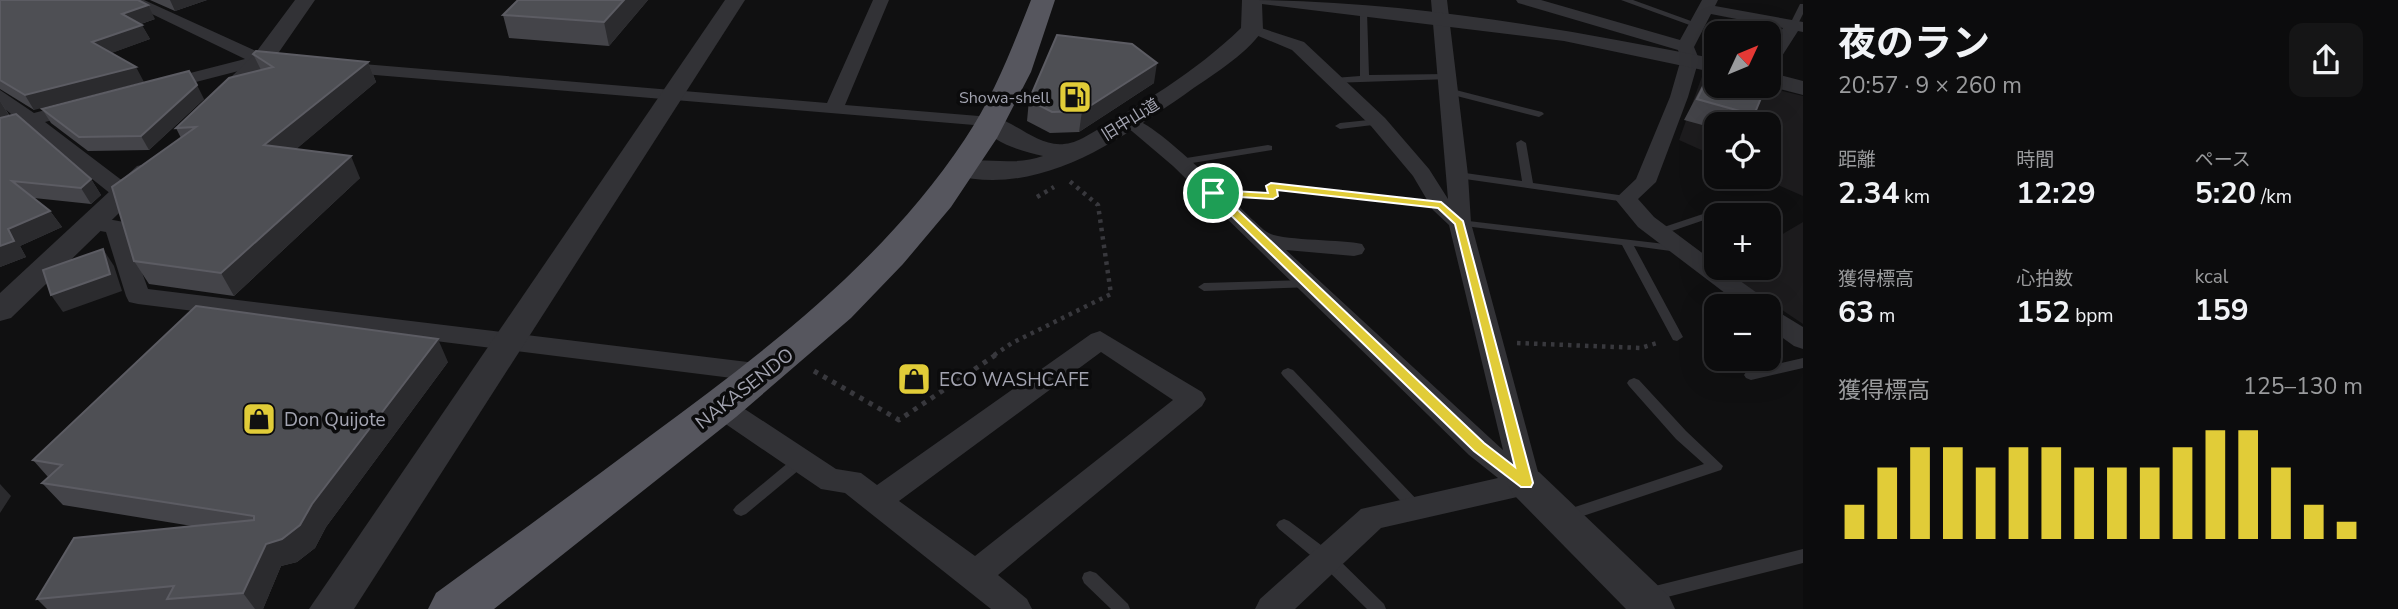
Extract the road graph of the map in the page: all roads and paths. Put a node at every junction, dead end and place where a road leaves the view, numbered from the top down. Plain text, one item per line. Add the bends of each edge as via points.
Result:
1 (131, 0) edge
2 (306, 0) edge
3 (735, 0) edge
4 (881, 0) edge
5 (1043, 0) edge
6 (1252, 0) edge
7 (1270, 0) edge
8 (1439, 0) edge
9 (1524, 0) edge
10 (1625, 0) edge
11 (1803, 6) edge
12 (1705, 11) edge
13 (1363, 12) junction
14 (1442, 22) junction
15 (1798, 26) edge
16 (1252, 30) junction
17 (1782, 46) edge
18 (1687, 53) junction
19 (262, 60) junction
20 (1704, 60) edge
21 (1365, 78) junction
22 (1334, 81) junction
23 (1782, 82) edge
24 (1447, 84) junction
25 (1803, 88) edge
26 (147, 90) edge
27 (670, 95) junction
28 (0, 96) edge
29 (94, 103) edge
30 (833, 110) junction
31 (1539, 114) dead end
32 (202, 119) edge
33 (29, 120) junction
34 (1130, 121) junction
35 (991, 122) junction
36 (1378, 122) junction
37 (1340, 126) dead end
38 (0, 128) edge
39 (1521, 143) dead end
40 (1268, 148) dead end
41 (1072, 154) junction
42 (163, 156) edge
43 (1181, 162) junction
44 (961, 169) junction
45 (1458, 175) junction
46 (1528, 185) junction
47 (124, 193) junction
48 (1213, 193) junction
49 (1037, 197) dead end
50 (1626, 199) junction
51 (1441, 205) junction
52 (1704, 217) edge
53 (92, 223) junction
54 (1460, 223) junction
55 (1659, 232) junction
56 (1264, 241) junction
57 (1626, 242) junction
58 (1681, 248) junction
59 (1354, 249) dead end
60 (1309, 284) junction
61 (1204, 287) dead end
62 (1742, 294) edge
63 (0, 311) edge
64 (1781, 324) edge
65 (1676, 337) joint
66 (509, 340) junction
67 (1803, 340) edge
68 (1488, 342) junction
69 (1803, 363) edge
70 (814, 371) dead end
71 (764, 373) junction
72 (1288, 373) dead end
73 (1751, 375) dead end
74 (1634, 383) dead end
75 (721, 407) junction
76 (800, 461) junction
77 (1526, 483) junction
78 (877, 501) junction
79 (1416, 508) junction
80 (741, 510) dead end
81 (1559, 518) junction
82 (1284, 525) dead end
83 (1803, 556) edge
84 (1327, 559) junction
85 (975, 575) junction
86 (1090, 578) dead end
87 (1648, 603) edge
88 (474, 604) edge
89 (330, 609) edge
90 (1015, 609) edge
91 (1122, 609) edge
92 (1272, 609) edge
93 (1378, 609) edge

1 - 19 street
2 - 19 street
3 - 27 street
4 - 30 street
5 - 35 highway, NAKASENDO via 1022,67
6 - 16 street
7 - 13 street
8 - 14 street
9 - 18 street
10 - 12 lane
11 - 15 lane
12 - 15 street
12 - 18 street
13 - 14 street
13 - 21 lane
14 - 18 street
14 - 24 street
15 - 17 street
16 - 22 street via 1298,46
16 - 34 street, 旧中山道 via 1206,71
18 - 20 street
18 - 50 street via 1679,97 1645,182
19 - 26 street
19 - 27 street
19 - 32 street
21 - 22 lane
21 - 24 lane
22 - 36 street
23 - 25 street
24 - 31 lane
24 - 45 street
27 - 30 street
27 - 66 street
28 - 33 street
29 - 33 street
30 - 35 street
33 - 38 street
33 - 47 street
34 - 41 street, 旧中山道
34 - 43 street
35 - 41 street via 1004,134 1034,148
35 - 44 highway, NAKASENDO
36 - 37 lane
36 - 51 street via 1422,173
39 - 46 lane
40 - 43 lane
41 - 44 street, 旧中山道 via 1027,168
42 - 47 street
43 - 48 street
44 - 71 highway, NAKASENDO via 920,225 866,284
45 - 46 lane
45 - 54 street
46 - 50 lane
47 - 53 street
48 - 51 lane via 1273,196 1271,186
48 - 56 street
49 - 70 path via 1068,178 1098,205 1111,294 1012,343 899,420
50 - 55 street
51 - 54 street
52 - 55 lane
53 - 63 street
53 - 66 street via 116,227 138,296
54 - 57 lane
54 - 68 street
55 - 58 street
56 - 59 street
56 - 60 street
57 - 58 lane
57 - 65 lane
58 - 62 street
60 - 61 lane
60 - 77 street via 1479,447
64 - 67 street
65 - 68 path via 1641,348
66 - 71 street
66 - 89 street
68 - 77 street
69 - 73 lane
71 - 75 highway, NAKASENDO
72 - 79 lane
74 - 81 lane via 1716,466
75 - 76 street
75 - 88 highway, NAKASENDO
76 - 78 street via 831,481 851,481
76 - 80 lane
77 - 79 street
77 - 81 street
78 - 85 street
78 - 85 street via 1100,340 1192,398
79 - 84 street via 1372,518
81 - 87 street
82 - 84 lane
83 - 87 lane
84 - 92 street
84 - 93 lane
85 - 90 street
86 - 91 lane

